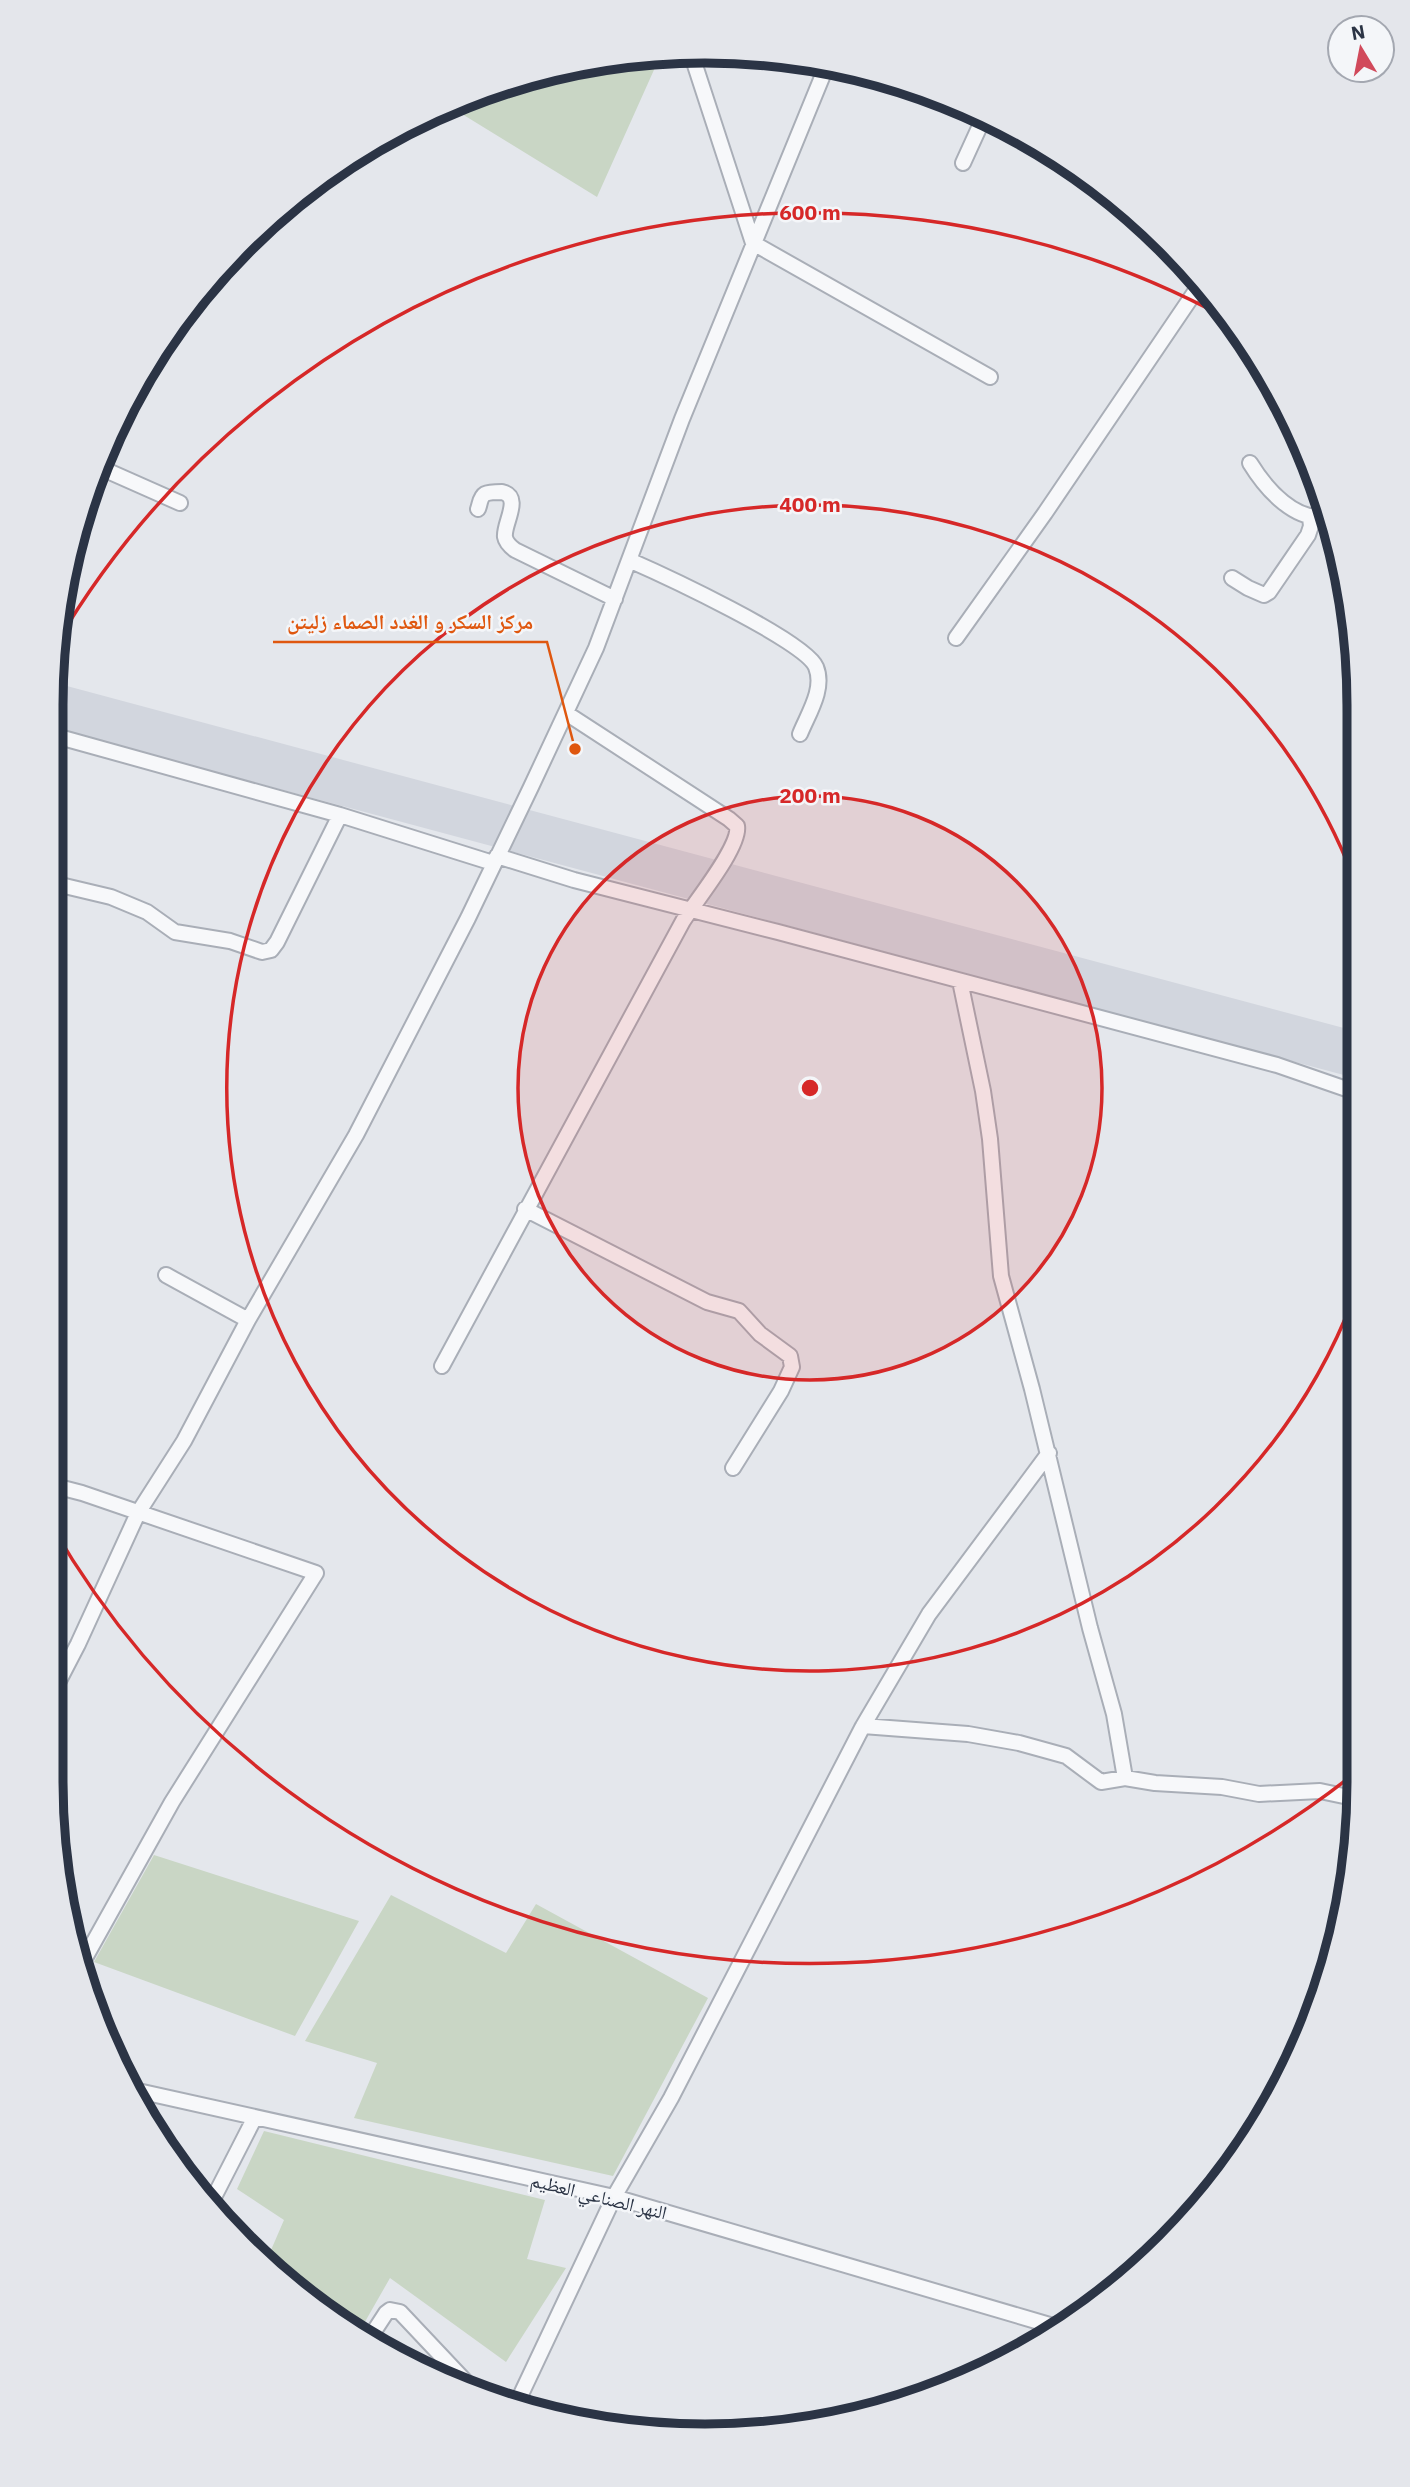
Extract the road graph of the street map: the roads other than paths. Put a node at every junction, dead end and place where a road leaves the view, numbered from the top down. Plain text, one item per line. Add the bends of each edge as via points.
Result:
1 (694, 63) edge
2 (823, 74) edge
3 (980, 125) edge
4 (963, 163) dead end
5 (753, 243) junction
6 (1195, 291) edge
7 (990, 377) dead end
8 (1250, 463) dead end
9 (108, 471) edge
10 (180, 503) dead end
11 (478, 509) dead end
12 (1318, 517) edge
13 (1310, 518) junction
14 (629, 560) junction
15 (1232, 578) dead end
16 (615, 598) junction
17 (956, 638) dead end
18 (566, 713) junction
19 (800, 734) dead end
20 (63, 738) edge
21 (340, 815) junction
22 (495, 860) junction
23 (63, 886) edge
24 (690, 910) junction
25 (960, 981) junction
26 (1347, 1089) edge
27 (525, 1209) junction
28 (166, 1275) dead end
29 (247, 1320) junction
30 (442, 1366) dead end
31 (1048, 1454) junction
32 (733, 1468) dead end
33 (63, 1489) edge
34 (138, 1513) junction
35 (63, 1673) edge
36 (863, 1726) junction
37 (1125, 1778) junction
38 (1347, 1797) edge
39 (87, 1954) edge
40 (143, 2092) edge
41 (255, 2117) junction
42 (215, 2196) edge
43 (614, 2197) junction
44 (1048, 2325) edge
45 (374, 2332) edge
46 (460, 2375) edge
47 (520, 2396) edge

1 - 5 street
2 - 5 street
3 - 4 street
5 - 7 street
5 - 14 street
6 - 17 street
8 - 13 street via 1282,502
9 - 10 street
11 - 16 street via 487,493 509,496 508,544
12 - 13 street
13 - 15 street via 1308,535 1269,592 1259,594
14 - 16 street
14 - 19 street via 716,600 812,660 820,681
16 - 18 street
18 - 22 street
18 - 24 street via 737,826 734,846
20 - 21 street
21 - 22 street
21 - 23 street via 271,950 262,952 230,941 175,932 147,912 111,897
22 - 24 street
22 - 29 street via 356,1135
24 - 25 street
24 - 27 street
25 - 26 street via 1277,1065
25 - 31 street via 988,1127 1001,1276
27 - 30 street
27 - 32 street via 707,1302 739,1311 790,1356 792,1367 784,1384
28 - 29 street
29 - 34 street via 184,1440
31 - 36 street via 929,1614
31 - 37 street via 1114,1714
33 - 34 street
34 - 35 street
34 - 39 street via 316,1573 172,1802
36 - 37 street via 1019,1743 1066,1756 1101,1782
36 - 43 street via 677,2086
37 - 38 street via 1259,1794 1320,1791
40 - 41 street, النهر الصناعي العظيم
41 - 42 street
41 - 43 street, النهر الصناعي العظيم
43 - 44 street, النهر الصناعي العظيم
43 - 47 street
45 - 46 street via 386,2313 400,2312

